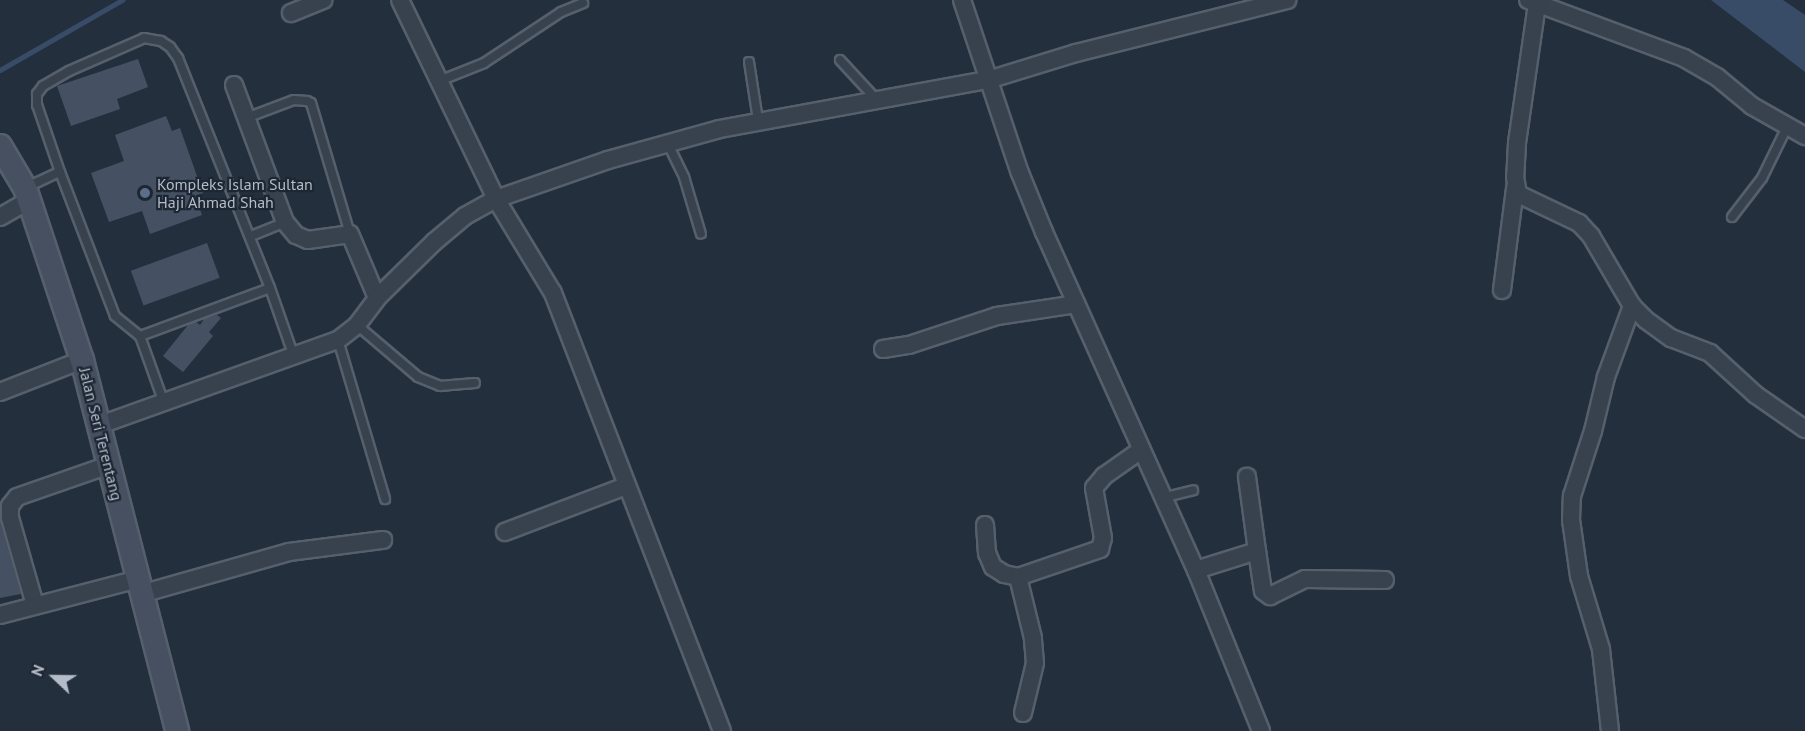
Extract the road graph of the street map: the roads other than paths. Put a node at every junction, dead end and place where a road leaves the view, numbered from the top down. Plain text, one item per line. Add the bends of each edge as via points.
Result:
1 (323, 0) edge
2 (400, 0) edge
3 (962, 0) edge
4 (1287, 0) edge
5 (1532, 2) edge
6 (583, 3) dead end
7 (291, 13) dead end
8 (840, 60) dead end
9 (749, 63) dead end
10 (988, 80) junction
11 (439, 81) junction
12 (234, 85) dead end
13 (876, 99) junction
14 (246, 118) junction
15 (758, 120) junction
16 (1787, 127) junction
17 (1805, 136) edge
18 (668, 144) junction
19 (0, 147) edge
20 (60, 172) junction
21 (1515, 188) junction
22 (27, 194) junction
23 (496, 199) junction
24 (1732, 217) dead end
25 (0, 218) edge
26 (285, 222) junction
27 (350, 234) junction
28 (701, 234) dead end
29 (251, 236) junction
30 (270, 288) junction
31 (1502, 290) dead end
32 (377, 298) junction
33 (1076, 304) junction
34 (1632, 306) junction
35 (357, 325) junction
36 (140, 336) junction
37 (338, 340) junction
38 (883, 349) dead end
39 (294, 358) junction
40 (82, 360) junction
41 (475, 383) dead end
42 (0, 392) edge
43 (164, 403) junction
44 (100, 425) junction
45 (1805, 429) edge
46 (1141, 450) junction
47 (109, 465) junction
48 (1247, 477) dead end
49 (626, 486) junction
50 (1193, 490) dead end
51 (1161, 498) junction
52 (385, 499) dead end
53 (985, 525) dead end
54 (505, 532) dead end
55 (383, 540) dead end
56 (1257, 551) junction
57 (1196, 570) junction
58 (1018, 577) junction
59 (1385, 580) dead end
60 (140, 586) junction
61 (35, 605) junction
62 (0, 615) edge
63 (1023, 713) dead end
64 (177, 731) edge
65 (722, 731) edge
66 (1261, 731) edge
67 (1610, 731) edge

1 - 7 street
2 - 11 street
3 - 10 street
4 - 10 street via 1076,53
5 - 16 street via 1684,58
5 - 21 street
6 - 11 lane via 561,12 484,63
8 - 13 lane
9 - 15 lane
10 - 13 street
10 - 33 street via 1020,173
11 - 23 street
12 - 14 street
13 - 15 street
14 - 26 street
14 - 27 lane via 294,100 310,103
15 - 18 street
16 - 17 street
16 - 24 lane via 1762,178
18 - 23 street via 608,160
18 - 28 lane via 684,177
19 - 22 street, Jalan Seri Terentang
20 - 22 lane
20 - 29 lane via 37,105 37,94 43,86 144,38 161,41 178,58
20 - 36 lane via 115,316
21 - 31 street
21 - 34 street via 1518,194 1579,222
22 - 25 street
22 - 40 street, Jalan Seri Terentang
23 - 32 street via 465,216
23 - 49 street via 553,293
26 - 27 street via 296,235 308,240
26 - 29 lane
27 - 32 street
29 - 30 lane
30 - 36 lane
30 - 39 lane
32 - 35 street
33 - 38 street via 998,316 909,345
33 - 46 street
34 - 45 street via 1664,334 1710,353 1756,395
34 - 67 street via 1606,377 1572,496 1571,520 1579,576 1601,649
35 - 37 street
35 - 41 lane via 418,377 440,386
36 - 43 lane
37 - 39 street
37 - 52 lane
39 - 43 street
40 - 42 street
40 - 44 street, Jalan Seri Terentang
43 - 44 street
44 - 47 street, Jalan Seri Terentang
46 - 51 street
46 - 58 street via 1104,476 1094,488 1103,538 1100,549
47 - 60 street, Jalan Seri Terentang
47 - 61 street via 17,497 10,506
48 - 56 street
49 - 54 street
49 - 65 street
50 - 51 lane
51 - 57 street
53 - 58 street via 987,553 993,567
55 - 60 street via 289,552
56 - 57 street
56 - 59 street via 1263,591 1270,596 1305,579
57 - 66 street
58 - 63 street via 1035,663
60 - 61 street
60 - 64 street, Jalan Seri Terentang
61 - 62 street

